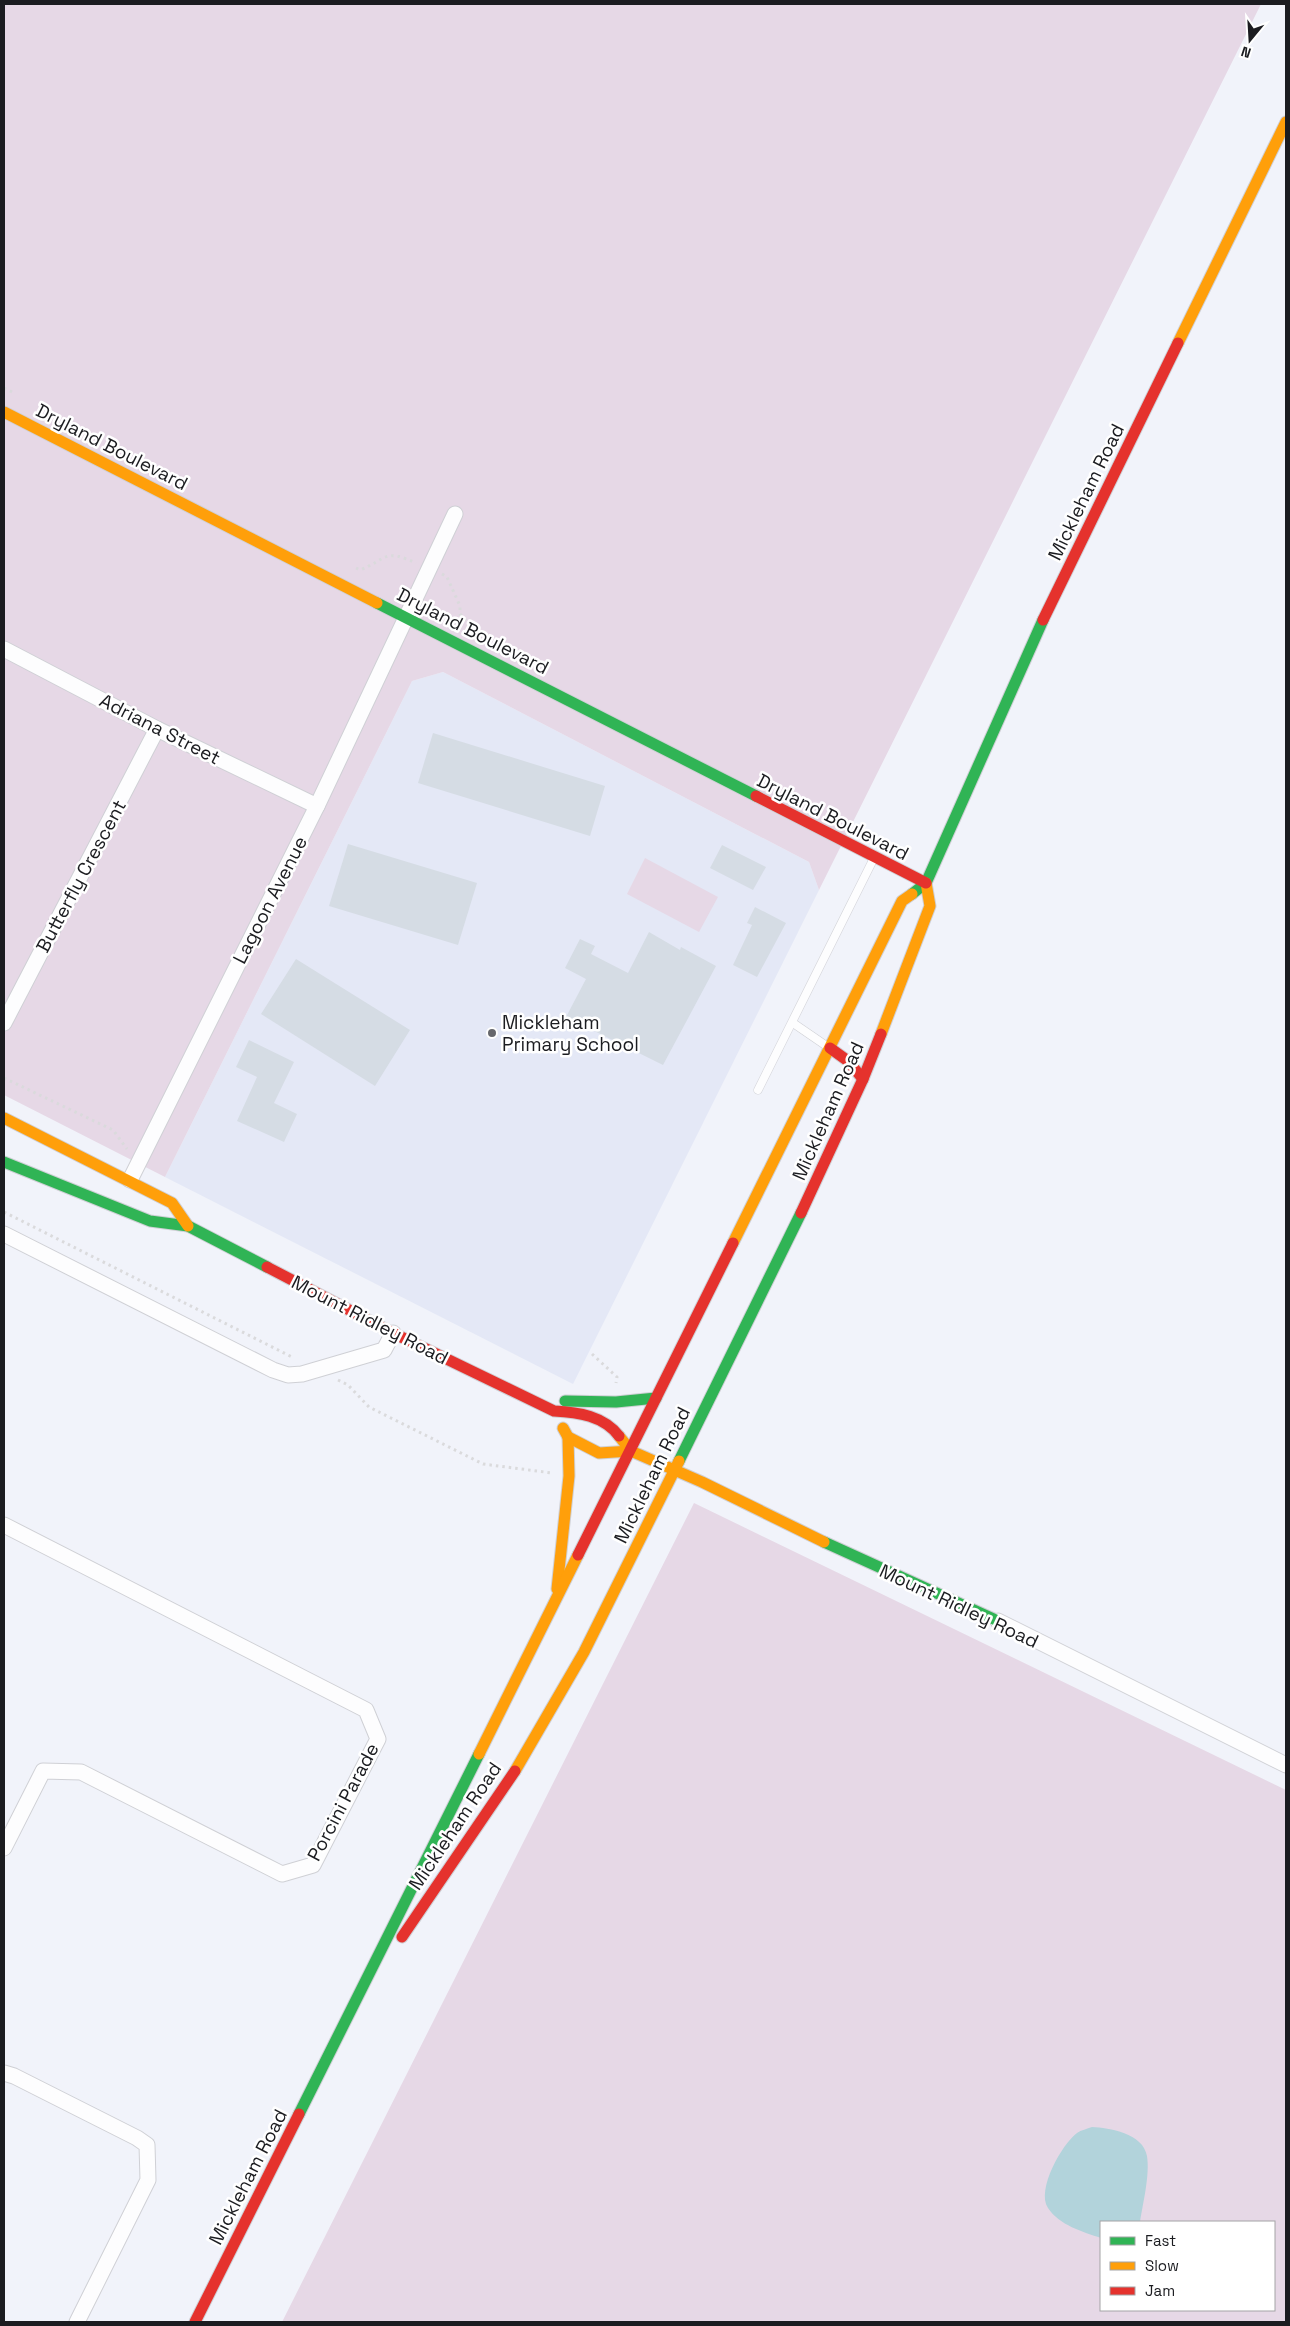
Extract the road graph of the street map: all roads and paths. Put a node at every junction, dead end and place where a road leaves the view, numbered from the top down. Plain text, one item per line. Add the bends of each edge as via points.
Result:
1 (1286, 122) edge
2 (4, 412) edge
3 (455, 514) dead end
4 (407, 617) junction
5 (5, 652) edge
6 (157, 728) junction
7 (317, 806) junction
8 (874, 858) junction
9 (926, 883) junction
10 (4, 1022) edge
11 (793, 1023) junction
12 (830, 1048) junction
13 (4, 1078) edge
14 (863, 1079) junction
15 (758, 1090) dead end
16 (4, 1118) edge
17 (4, 1162) edge
18 (138, 1164) junction
19 (130, 1180) junction
20 (188, 1226) junction
21 (4, 1234) edge
22 (393, 1332) junction
23 (656, 1398) junction
24 (530, 1400) junction
25 (554, 1411) junction
26 (568, 1438) junction
27 (631, 1451) junction
28 (675, 1470) junction
29 (4, 1524) edge
30 (556, 1602) junction
31 (998, 1621) joint
32 (1286, 1765) edge
33 (4, 1848) edge
34 (333, 2048) junction
35 (4, 2073) edge
36 (77, 2322) edge
37 (195, 2322) edge

1 - 9 main road, Mickleham Road via 1040,625
2 - 4 main road, Dryland Boulevard
3 - 4 street, Lagoon Avenue
4 - 7 street, Lagoon Avenue
4 - 8 main road, Dryland Boulevard
5 - 6 street, Adriana Street
6 - 7 street, Adriana Street
6 - 10 street, Butterfly Crescent
7 - 18 street, Lagoon Avenue
8 - 9 main road, Dryland Boulevard
8 - 11 lane
9 - 12 main road, Mickleham Road via 902,901
9 - 14 main road, Mickleham Road via 930,906
11 - 12 lane
11 - 15 lane
12 - 14 main road via 848,1060
12 - 23 main road, Mickleham Road
13 - 18 path via 113,1130
14 - 28 main road, Mickleham Road
16 - 19 main road, Mount Ridley Road
17 - 20 main road, Mount Ridley Road via 150,1221
18 - 19 street, Lagoon Avenue
19 - 20 main road, Mount Ridley Road via 172,1203
20 - 22 main road, Mount Ridley Road
21 - 22 street via 288,1375 302,1374 384,1350
22 - 24 main road, Mount Ridley Road
23 - 24 main road via 616,1402
23 - 27 main road, Mickleham Road
24 - 25 main road, Mount Ridley Road
25 - 26 main road
25 - 27 main road, Mount Ridley Road via 580,1412 606,1424
26 - 27 main road, Mount Ridley Road via 599,1453
26 - 30 main road via 569,1476
27 - 28 main road, Mount Ridley Road
27 - 30 main road, Mickleham Road
28 - 31 main road, Mount Ridley Road via 869,1564
28 - 34 main road, Mickleham Road via 584,1652 525,1756 419,1909
29 - 33 street, Porcini Parade via 366,1710 378,1738 313,1865 290,1872 282,1874 81,1772 42,1771
30 - 34 main road, Mickleham Road
31 - 32 street, Mount Ridley Road
34 - 37 main road, Mickleham Road
35 - 36 street via 147,2145 148,2180

